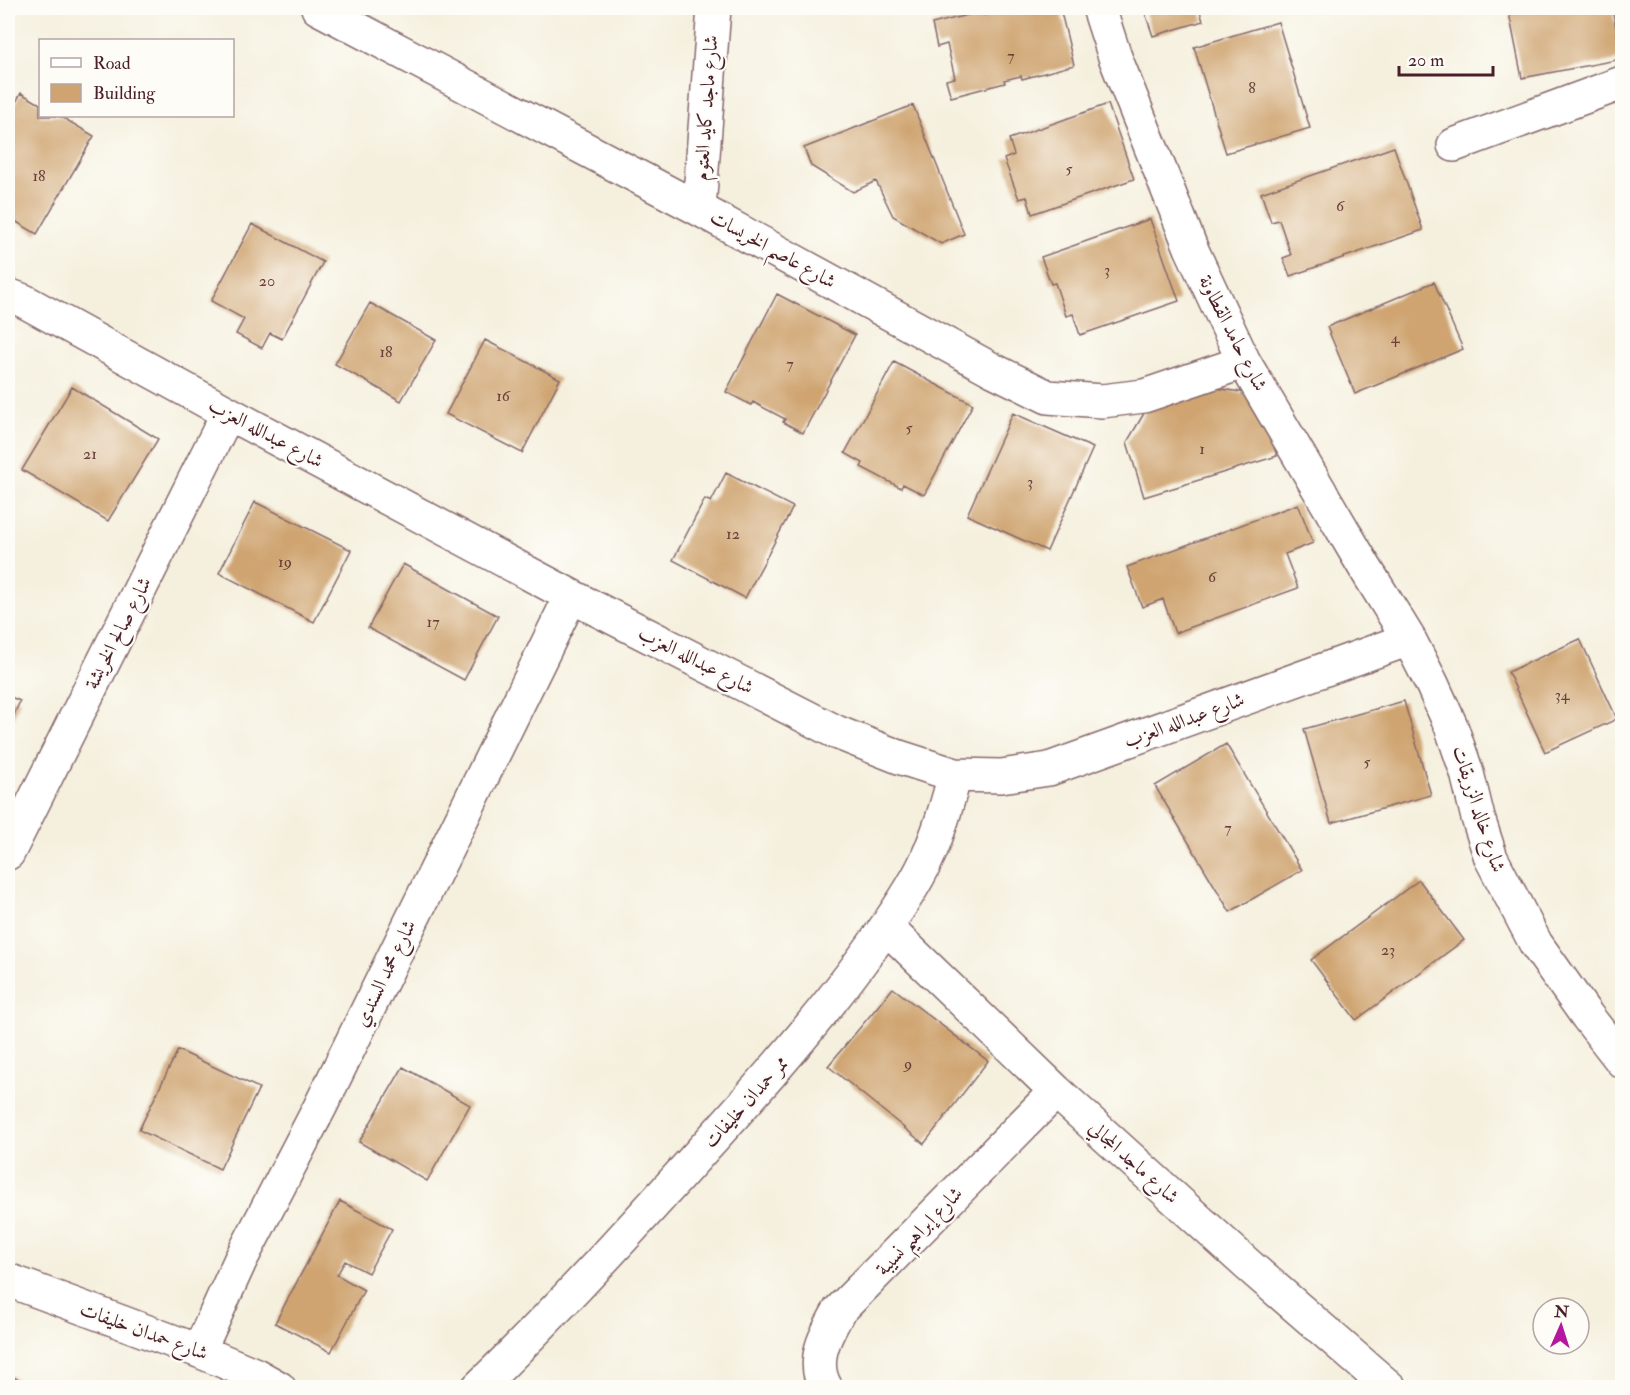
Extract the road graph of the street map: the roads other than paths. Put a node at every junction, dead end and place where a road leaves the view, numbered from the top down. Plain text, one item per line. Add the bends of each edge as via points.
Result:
1 (714, 8) edge
2 (1099, 8) edge
3 (330, 10) edge
4 (1623, 83) edge
5 (1454, 145) dead end
6 (699, 209) junction
7 (13, 295) edge
8 (1244, 362) junction
9 (228, 413) junction
10 (571, 596) junction
11 (1409, 639) junction
12 (955, 775) junction
13 (8, 854) edge
14 (886, 927) junction
15 (1623, 1062) edge
16 (1056, 1091) junction
17 (8, 1280) edge
18 (199, 1351) junction
19 (279, 1388) edge
20 (478, 1388) edge
21 (826, 1388) edge
22 (1390, 1388) edge

1 - 6 street, شارع ماجد كايد العتوم
2 - 8 street, شارع حامد القطاونة via 1191,248
3 - 6 street, شارع عاصم الخريسات
4 - 5 street
6 - 8 street, شارع عاصم الخريسات via 993,370 1048,396 1102,401 1143,396
7 - 9 street, شارع عبدالله العزب
8 - 11 street, شارع حامد القطاونة
9 - 10 street, شارع عبدالله العزب
9 - 13 street, شارع صالح الخريشة
10 - 12 street, شارع عبدالله العزب via 836,732 898,758
10 - 18 street, شارع محمد السندي
11 - 12 street, شارع عبدالله العزب via 1049,768 1001,776
11 - 15 street, شارع خالد الزريقات via 1451,726 1491,858 1536,944
12 - 14 street, ممر حمدان خليفات via 925,863
14 - 16 street, شارع ماجد المجالي
14 - 20 street, ممر حمدان خليفات via 790,1053
16 - 21 street, شارع إبراهيم نسيبة via 840,1311 826,1334 819,1358
16 - 22 street, شارع ماجد المجالي
17 - 18 street, شارع حمدان خليفات
18 - 19 street, شارع حمدان خليفات

